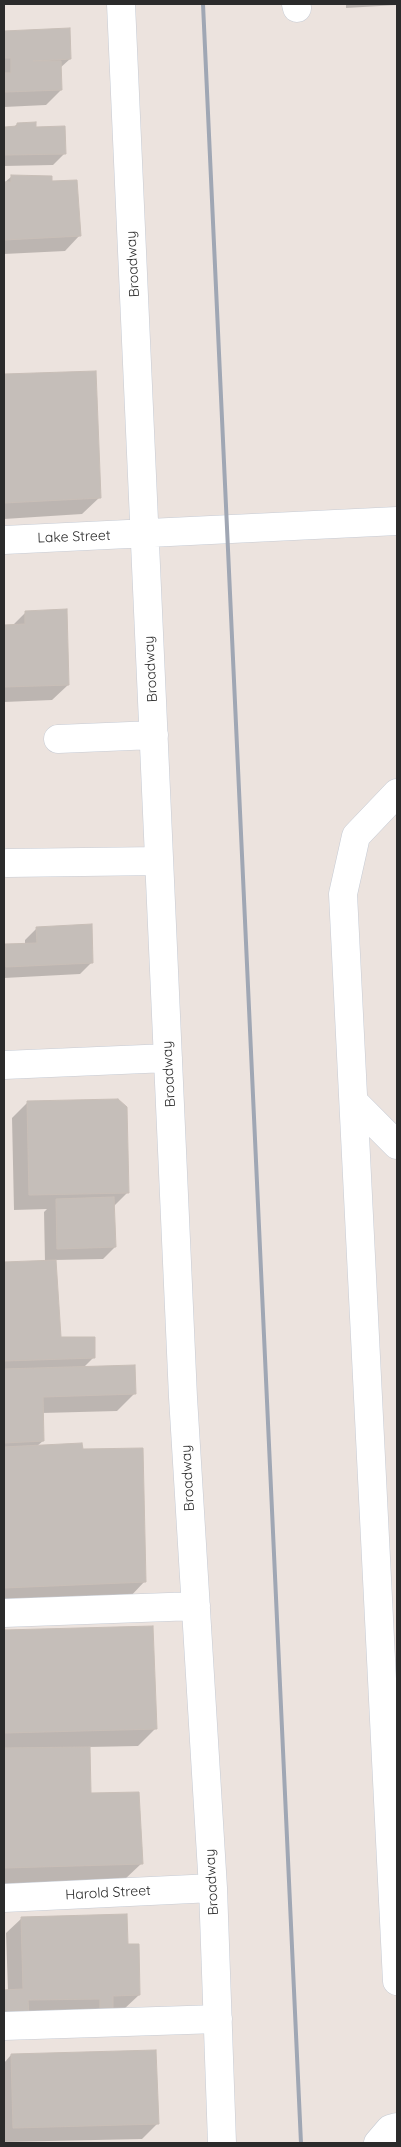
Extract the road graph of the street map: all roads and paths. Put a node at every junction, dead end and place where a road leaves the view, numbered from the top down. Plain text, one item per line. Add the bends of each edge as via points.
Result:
1 (121, 4) edge
2 (397, 521) edge
3 (144, 534) junction
4 (4, 540) edge
5 (154, 736) junction
6 (58, 739) dead end
7 (397, 793) edge
8 (159, 861) junction
9 (8, 863) dead end
10 (168, 1058) junction
11 (4, 1065) edge
12 (354, 1102) junction
13 (397, 1145) edge
14 (196, 1606) junction
15 (4, 1613) edge
16 (213, 1888) junction
17 (4, 1898) edge
18 (396, 1924) edge
19 (397, 1981) edge
20 (218, 2019) junction
21 (4, 2026) edge
22 (397, 2127) edge
23 (222, 2143) edge
24 (378, 2143) edge

1 - 3 street, Broadway
2 - 3 street, Lake Street
3 - 4 street, Lake Street
3 - 5 street, Broadway
5 - 6 street
5 - 8 street, Broadway
7 - 12 street via 356,836 343,894
8 - 9 street
8 - 10 street, Broadway
10 - 11 street
10 - 14 street, Broadway
12 - 13 street
12 - 18 street
14 - 15 street
14 - 16 street, Broadway
16 - 17 street, Harold Street
16 - 20 street, Broadway
18 - 19 street
20 - 21 street
20 - 23 street, Broadway
22 - 24 street via 390,2129

